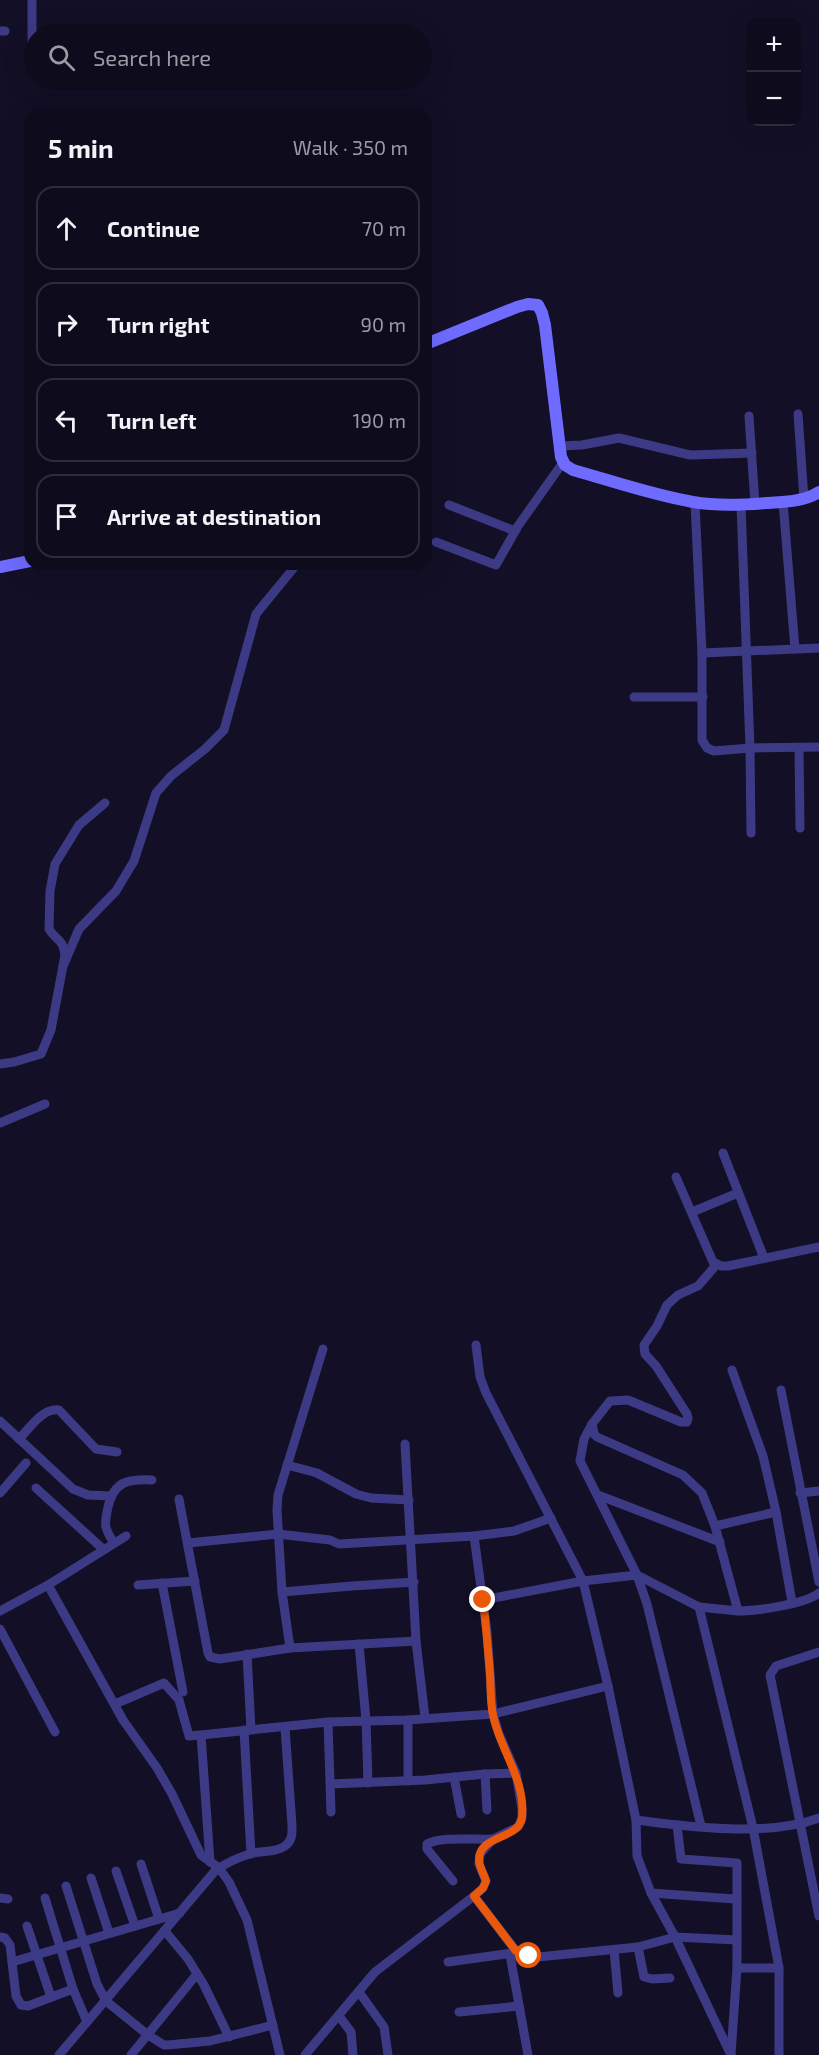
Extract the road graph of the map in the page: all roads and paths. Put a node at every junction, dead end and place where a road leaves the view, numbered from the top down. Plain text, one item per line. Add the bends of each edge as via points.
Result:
1 (32, 0) edge
2 (32, 24) edge
3 (432, 342) edge
4 (798, 414) dead end
5 (749, 416) dead end
6 (560, 446) junction
7 (752, 453) junction
8 (564, 461) junction
9 (819, 492) edge
10 (804, 500) junction
11 (783, 502) junction
12 (695, 503) junction
13 (756, 504) junction
14 (449, 505) dead end
15 (741, 505) junction
16 (515, 531) junction
17 (436, 542) dead end
18 (24, 562) edge
19 (0, 567) edge
20 (292, 570) edge
21 (819, 648) edge
22 (795, 649) junction
23 (748, 651) junction
24 (702, 653) junction
25 (634, 697) dead end
26 (703, 697) junction
27 (819, 747) edge
28 (750, 748) junction
29 (799, 748) junction
30 (105, 803) dead end
31 (800, 828) dead end
32 (751, 833) dead end
33 (64, 964) junction
34 (0, 1064) edge
35 (45, 1104) dead end
36 (0, 1123) edge
37 (723, 1153) dead end
38 (676, 1177) dead end
39 (738, 1193) junction
40 (692, 1212) junction
41 (819, 1246) edge
42 (764, 1258) junction
43 (717, 1264) junction
44 (476, 1345) dead end
45 (323, 1350) dead end
46 (732, 1370) dead end
47 (781, 1390) dead end
48 (0, 1421) edge
49 (592, 1424) junction
50 (19, 1439) junction
51 (405, 1444) dead end
52 (117, 1452) dead end
53 (26, 1463) dead end
54 (287, 1465) junction
55 (152, 1480) dead end
56 (36, 1488) dead end
57 (819, 1491) edge
58 (0, 1493) edge
59 (800, 1494) junction
60 (598, 1495) junction
61 (111, 1496) junction
62 (179, 1499) dead end
63 (409, 1500) junction
64 (776, 1512) junction
65 (551, 1518) junction
66 (715, 1526) junction
67 (278, 1534) junction
68 (126, 1536) dead end
69 (474, 1536) junction
70 (411, 1539) junction
71 (720, 1542) junction
72 (114, 1543) junction
73 (188, 1544) junction
74 (104, 1550) junction
75 (818, 1567) edge
76 (637, 1575) junction
77 (195, 1581) junction
78 (583, 1581) junction
79 (414, 1582) junction
80 (819, 1582) edge
81 (162, 1583) junction
82 (48, 1585) junction
83 (138, 1585) dead end
84 (282, 1593) junction
85 (819, 1593) edge
86 (483, 1600) junction
87 (792, 1602) junction
88 (699, 1607) junction
89 (0, 1611) edge
90 (738, 1611) junction
91 (0, 1629) edge
92 (416, 1641) junction
93 (359, 1644) junction
94 (290, 1648) junction
95 (819, 1652) edge
96 (247, 1654) junction
97 (608, 1686) junction
98 (183, 1692) dead end
99 (115, 1704) junction
100 (493, 1714) junction
101 (425, 1718) junction
102 (366, 1720) junction
103 (408, 1720) junction
104 (328, 1722) junction
105 (285, 1728) junction
106 (248, 1730) junction
107 (55, 1732) dead end
108 (201, 1735) junction
109 (516, 1773) junction
110 (485, 1774) junction
111 (454, 1777) junction
112 (408, 1781) junction
113 (368, 1783) junction
114 (331, 1784) junction
115 (487, 1810) dead end
116 (331, 1812) dead end
117 (461, 1814) dead end
118 (819, 1818) edge
119 (636, 1820) junction
120 (802, 1824) junction
121 (677, 1825) junction
122 (701, 1826) junction
123 (753, 1828) junction
124 (493, 1839) junction
125 (251, 1854) junction
126 (210, 1862) junction
127 (141, 1864) dead end
128 (219, 1868) junction
129 (116, 1871) dead end
130 (91, 1878) dead end
131 (453, 1881) dead end
132 (66, 1886) dead end
133 (651, 1893) junction
134 (474, 1896) junction
135 (45, 1898) dead end
136 (735, 1899) junction
137 (180, 1914) junction
138 (819, 1916) edge
139 (159, 1919) junction
140 (27, 1926) dead end
141 (135, 1926) junction
142 (165, 1931) junction
143 (109, 1934) junction
144 (0, 1936) edge
145 (675, 1937) junction
146 (85, 1940) junction
147 (737, 1940) junction
148 (61, 1947) junction
149 (638, 1947) junction
150 (614, 1950) junction
151 (513, 1953) junction
152 (35, 1954) junction
153 (12, 1962) junction
154 (448, 1962) dead end
155 (737, 1968) junction
156 (779, 1968) junction
157 (197, 1974) junction
158 (670, 1978) dead end
159 (73, 1989) junction
160 (359, 1992) junction
161 (618, 1993) dead end
162 (51, 1997) junction
163 (106, 2001) junction
164 (519, 2006) junction
165 (459, 2012) dead end
166 (339, 2016) junction
167 (87, 2022) junction
168 (273, 2025) junction
169 (148, 2035) junction
170 (229, 2037) junction
171 (315, 2050) edge
172 (59, 2055) edge
173 (131, 2055) edge
174 (280, 2055) edge
175 (305, 2055) edge
176 (353, 2055) edge
177 (388, 2055) edge
178 (528, 2055) edge
179 (731, 2055) edge
180 (779, 2055) edge

1 - 2 street
3 - 6 street via 517,307 538,306 545,325
4 - 10 street
5 - 7 street
6 - 7 street via 619,438 690,455
6 - 8 street
7 - 13 street
8 - 12 street via 573,470
8 - 16 street
9 - 10 street
10 - 11 street
11 - 13 street
11 - 22 street
12 - 15 street
12 - 24 street
13 - 15 street
14 - 16 street
15 - 23 street
16 - 17 street via 496,565
18 - 19 street
20 - 33 street via 256,614 224,730 156,793 134,861 116,891 79,929
21 - 22 street
22 - 23 street
23 - 24 street
23 - 28 street
24 - 26 street
25 - 26 street
26 - 28 street via 702,740 707,748
27 - 29 street
28 - 29 street
28 - 32 street
29 - 31 street
30 - 33 street via 79,825 53,872 49,929 64,945
33 - 34 street via 51,1030 40,1054
35 - 36 street
37 - 39 street
38 - 40 street
39 - 40 street
39 - 42 street
40 - 43 street
41 - 42 street
42 - 43 street via 728,1266
43 - 49 street via 698,1286 667,1305 644,1344 645,1354 687,1414 687,1422 621,1399 610,1401
44 - 65 street via 486,1393
45 - 54 street
46 - 64 street via 763,1455
47 - 59 street
48 - 50 street
49 - 60 street via 580,1461
49 - 66 street via 597,1437 683,1475 702,1493
50 - 52 street via 46,1412 59,1410 96,1449
50 - 61 street via 73,1489 88,1495
51 - 63 street
53 - 58 street
54 - 63 street via 317,1473 356,1494
54 - 67 street via 278,1495
55 - 61 street via 127,1482
56 - 74 street
57 - 59 street
59 - 75 street
60 - 71 street
60 - 76 street
61 - 72 street via 105,1525
62 - 73 street
63 - 70 street
64 - 66 street
64 - 87 street
65 - 69 street via 514,1531
65 - 78 street
66 - 71 street
67 - 70 street via 339,1544
67 - 73 street
67 - 84 street
68 - 72 street
69 - 70 street
69 - 86 street
70 - 79 street
71 - 90 street
72 - 74 street
73 - 77 street
74 - 82 street
75 - 80 street
76 - 78 street
76 - 88 street
76 - 122 street
77 - 81 street
77 - 96 street via 210,1657
78 - 86 street
78 - 97 street
79 - 84 street
79 - 92 street
81 - 83 street
81 - 98 street
82 - 89 street
82 - 99 street
84 - 94 street
85 - 87 street
86 - 100 street
87 - 90 street via 758,1611
88 - 90 street
88 - 123 street
91 - 107 street
92 - 93 street
92 - 101 street
93 - 94 street
93 - 102 street
94 - 96 street
95 - 120 street via 776,1666 771,1675
96 - 106 street
97 - 100 street
97 - 119 street
99 - 108 street via 164,1683 179,1700 189,1736
99 - 126 street via 172,1794 201,1855
100 - 101 street
100 - 109 street
101 - 103 street
102 - 103 street
102 - 104 street
102 - 113 street
103 - 112 street
104 - 105 street
104 - 114 street
105 - 106 street
105 - 125 street via 292,1836 283,1848
106 - 108 street
106 - 125 street
108 - 126 street
109 - 110 street
109 - 124 street via 522,1809 520,1823 515,1830
110 - 111 street
110 - 115 street
111 - 112 street
111 - 117 street
112 - 113 street
113 - 114 street
114 - 116 street
118 - 120 street
119 - 121 street
119 - 133 street via 637,1856
120 - 123 street
120 - 138 street
121 - 122 street
121 - 136 street via 681,1859 737,1863
122 - 123 street
123 - 156 street
124 - 131 street via 427,1844
124 - 134 street via 479,1857 486,1881
125 - 128 street
126 - 128 street
127 - 139 street
128 - 137 street
128 - 168 street via 247,1920
129 - 141 street
130 - 143 street
132 - 146 street
133 - 136 street
133 - 145 street
134 - 151 street
134 - 160 street via 375,1972
135 - 148 street
136 - 147 street
137 - 139 street
137 - 142 street
139 - 141 street
140 - 152 street
141 - 143 street
142 - 157 street
142 - 163 street
143 - 146 street
144 - 153 street via 10,1945
145 - 147 street
145 - 149 street
145 - 179 street
146 - 148 street
146 - 163 street
147 - 155 street
148 - 152 street
148 - 159 street
149 - 150 street
149 - 158 street via 644,1977
150 - 151 street via 538,1957
150 - 161 street
151 - 154 street
151 - 164 street
152 - 153 street
152 - 162 street
153 - 162 street via 16,1996 21,2005
155 - 156 street
155 - 179 street
156 - 180 street
157 - 169 street
157 - 170 street
159 - 162 street
159 - 167 street
160 - 166 street
160 - 177 street via 384,2026
163 - 167 street
163 - 169 street
164 - 165 street
164 - 178 street
166 - 171 street
166 - 176 street via 351,2032
167 - 172 street
168 - 170 street
168 - 174 street
169 - 170 street via 164,2045
169 - 173 street
171 - 175 street

